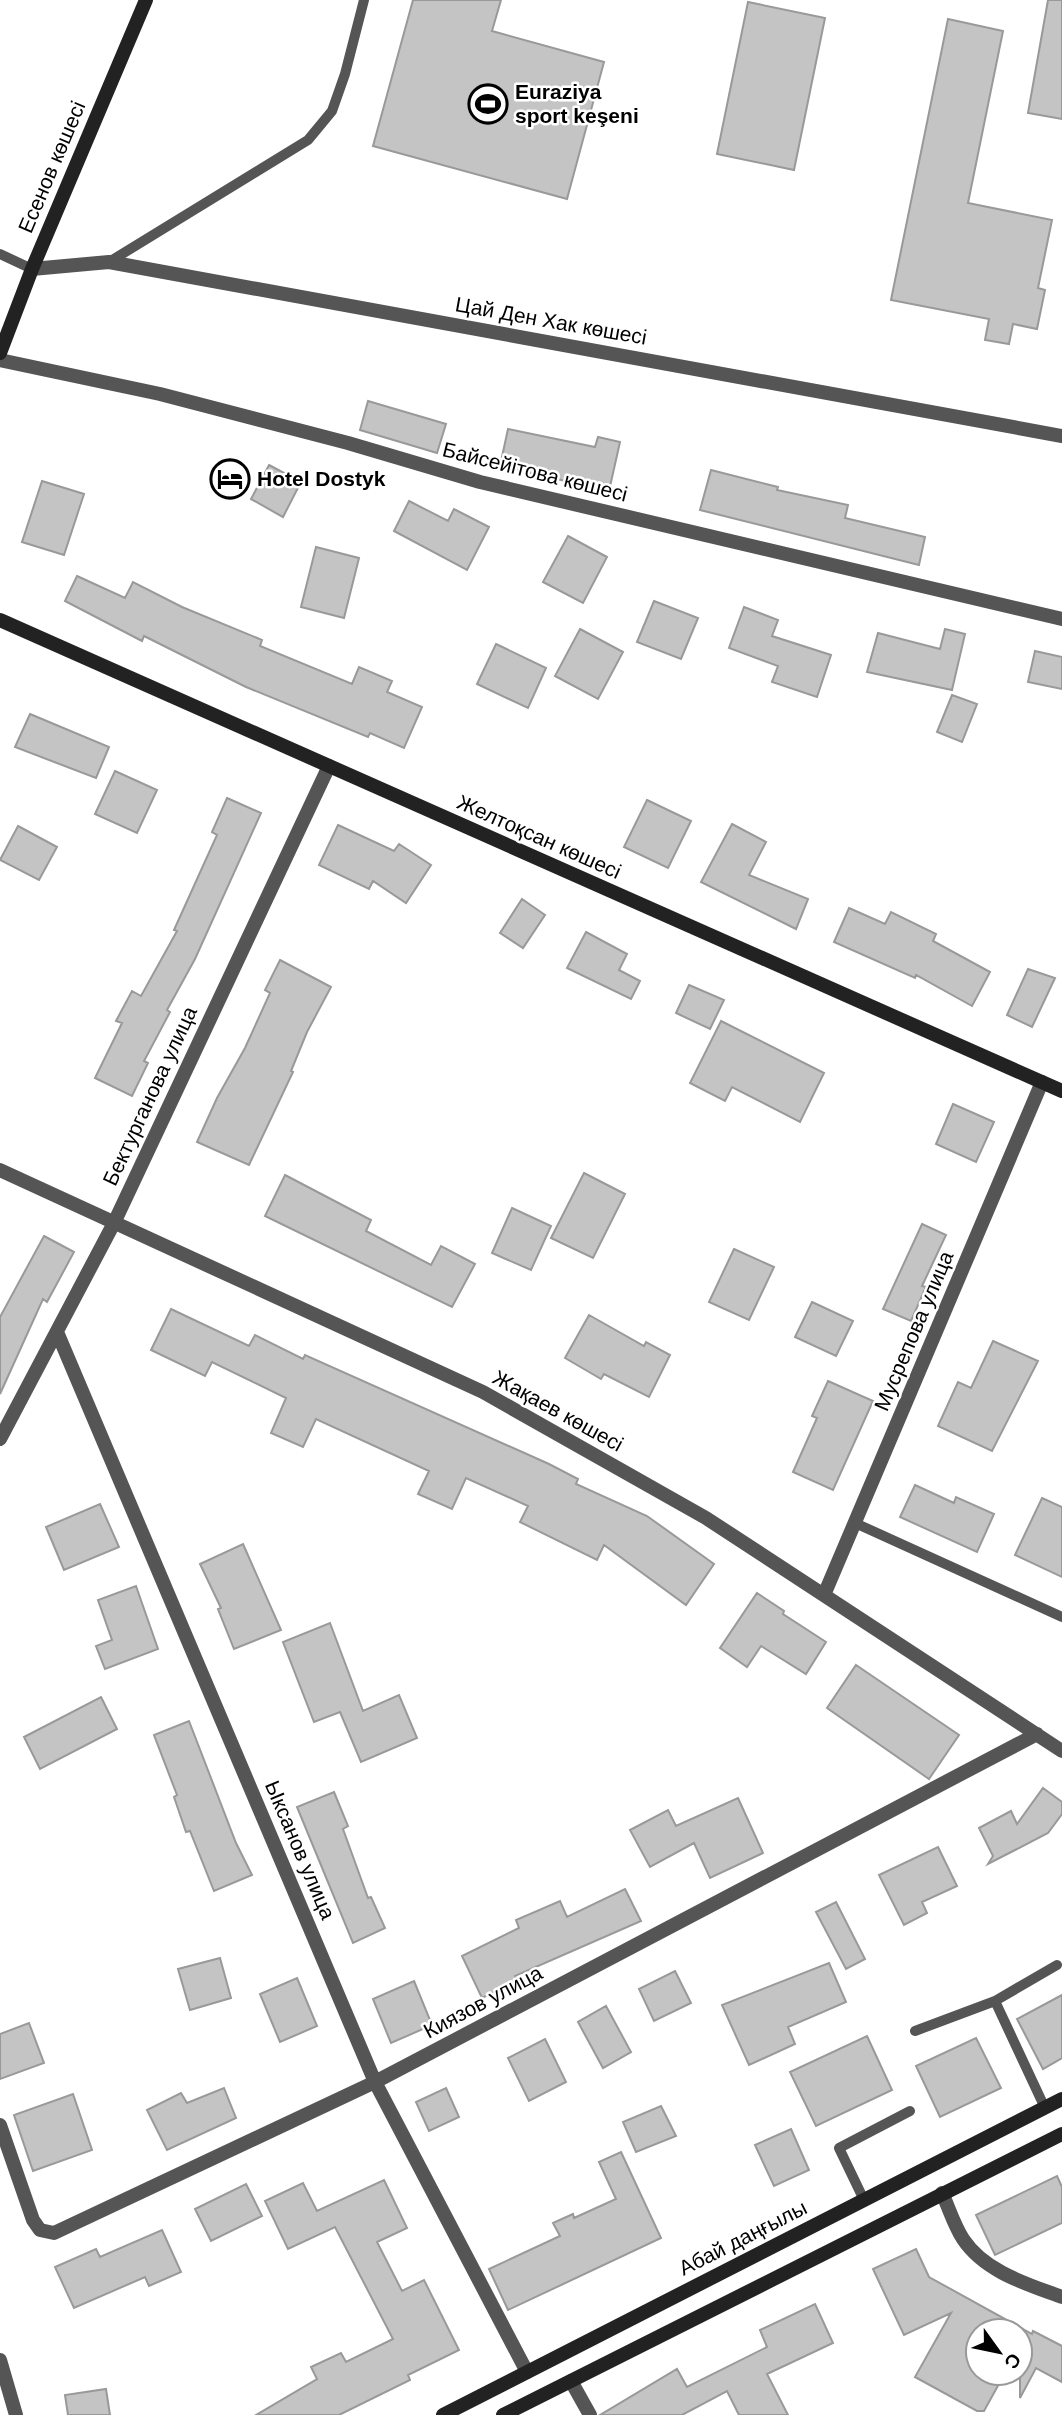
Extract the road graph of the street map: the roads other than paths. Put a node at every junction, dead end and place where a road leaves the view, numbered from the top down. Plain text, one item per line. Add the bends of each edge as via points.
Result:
1 (146, 0) edge
2 (364, 0) edge
3 (0, 254) edge
4 (109, 262) junction
5 (32, 269) junction
6 (0, 352) edge
7 (0, 360) edge
8 (1062, 436) edge
9 (1062, 619) edge
10 (0, 620) edge
11 (329, 766) junction
12 (1042, 1082) junction
13 (1062, 1091) edge
14 (0, 1170) edge
15 (114, 1223) junction
16 (57, 1332) junction
17 (0, 1439) edge
18 (855, 1523) junction
19 (824, 1595) junction
20 (1062, 1617) edge
21 (1037, 1734) junction
22 (1062, 1751) edge
23 (1057, 1965) dead end
24 (995, 2001) junction
25 (915, 2031) dead end
26 (375, 2082) junction
27 (1062, 2099) edge
28 (1045, 2108) junction
29 (910, 2112) dead end
30 (0, 2124) edge
31 (1062, 2134) edge
32 (942, 2193) junction
33 (864, 2200) junction
34 (1062, 2297) edge
35 (0, 2360) edge
36 (527, 2372) junction
37 (571, 2381) junction
38 (16, 2415) edge
39 (443, 2415) edge
40 (503, 2415) edge
41 (590, 2415) edge

1 - 5 street, Есенов көшесі
2 - 4 lane via 332,111 308,140
3 - 5 lane
4 - 5 street, Цай Ден Хак көшесі
4 - 8 street, Цай Ден Хак көшесі
5 - 6 street, Есенов көшесі
7 - 9 street, Байсейітова көшесі via 160,394 480,482
10 - 11 street, Желтоқсан көшесі
11 - 12 street, Желтоқсан көшесі
11 - 15 street, Бектурганова улица
12 - 13 street, Желтоқсан көшесі
12 - 18 street, Мусрепова улица
14 - 15 street, Жақаев көшесі
15 - 16 street, Бектурганова улица
15 - 19 street, Жақаев көшесі via 482,1392 706,1518
16 - 17 street, Бектурганова улица
16 - 26 street, Ыксанов улица
18 - 19 street, Мусрепова улица
18 - 20 lane
19 - 21 street, Жақаев көшесі
21 - 22 street, Жақаев көшесі
21 - 26 street, Киязов улица
23 - 24 lane
24 - 25 lane
24 - 28 lane
26 - 30 street, Киязов улица via 54,2233 40,2230 33,2220
26 - 36 street, Ыксанов улица
27 - 28 street, Абай даңғылы
28 - 33 street, Абай даңғылы
29 - 33 lane via 839,2148
31 - 32 street
32 - 34 street via 963,2239 985,2263
32 - 37 street
33 - 36 street, Абай даңғылы
35 - 38 street
36 - 39 street, Абай даңғылы
37 - 40 street
37 - 41 street

